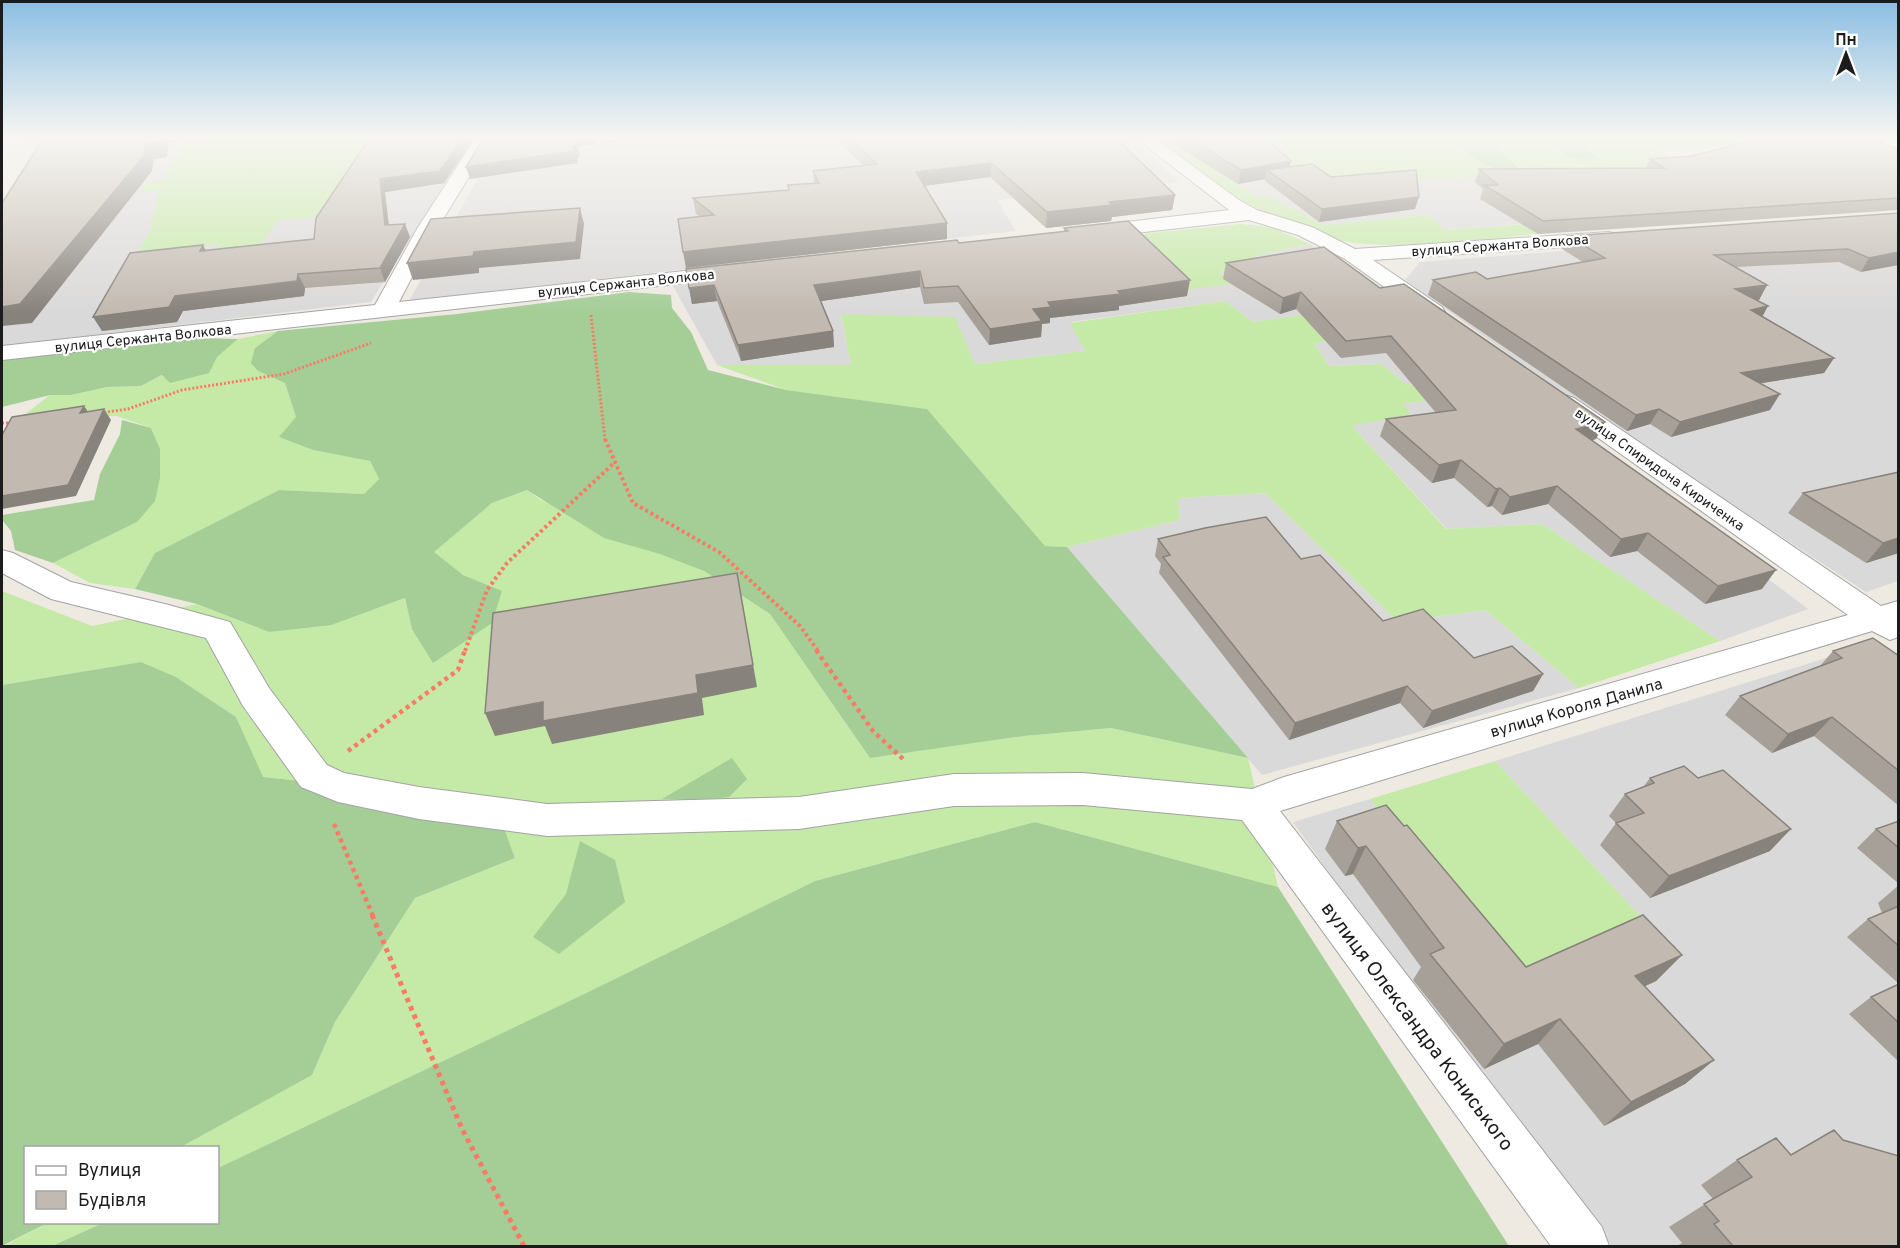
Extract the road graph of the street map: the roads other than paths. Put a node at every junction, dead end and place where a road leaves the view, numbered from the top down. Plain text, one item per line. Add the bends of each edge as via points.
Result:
1 (447, 197) edge
2 (1223, 197) edge
3 (1250, 214) junction
4 (1067, 235) edge
5 (1625, 236) edge
6 (1352, 255) junction
7 (749, 270) edge
8 (383, 310) junction
9 (1459, 329) edge
10 (2, 353) edge
11 (1546, 390) edge
12 (2, 560) edge
13 (1891, 622) edge
14 (1253, 805) junction
15 (1584, 1246) edge

1 - 8 street
2 - 3 street
3 - 4 street
3 - 6 street via 1305,231
5 - 6 street, вулиця Сержанта Волкова
6 - 9 street
7 - 8 street, вулиця Сержанта Волкова
8 - 10 street, вулиця Сержанта Волкова
11 - 13 street, вулиця Спиридона Кириченка
12 - 14 street via 62,591 218,630 256,697 314,776 338,787 419,803 547,820 799,813 954,790 1083,789
13 - 14 street, вулиця Короля Данила
14 - 15 street, вулиця Олександра Кониського

